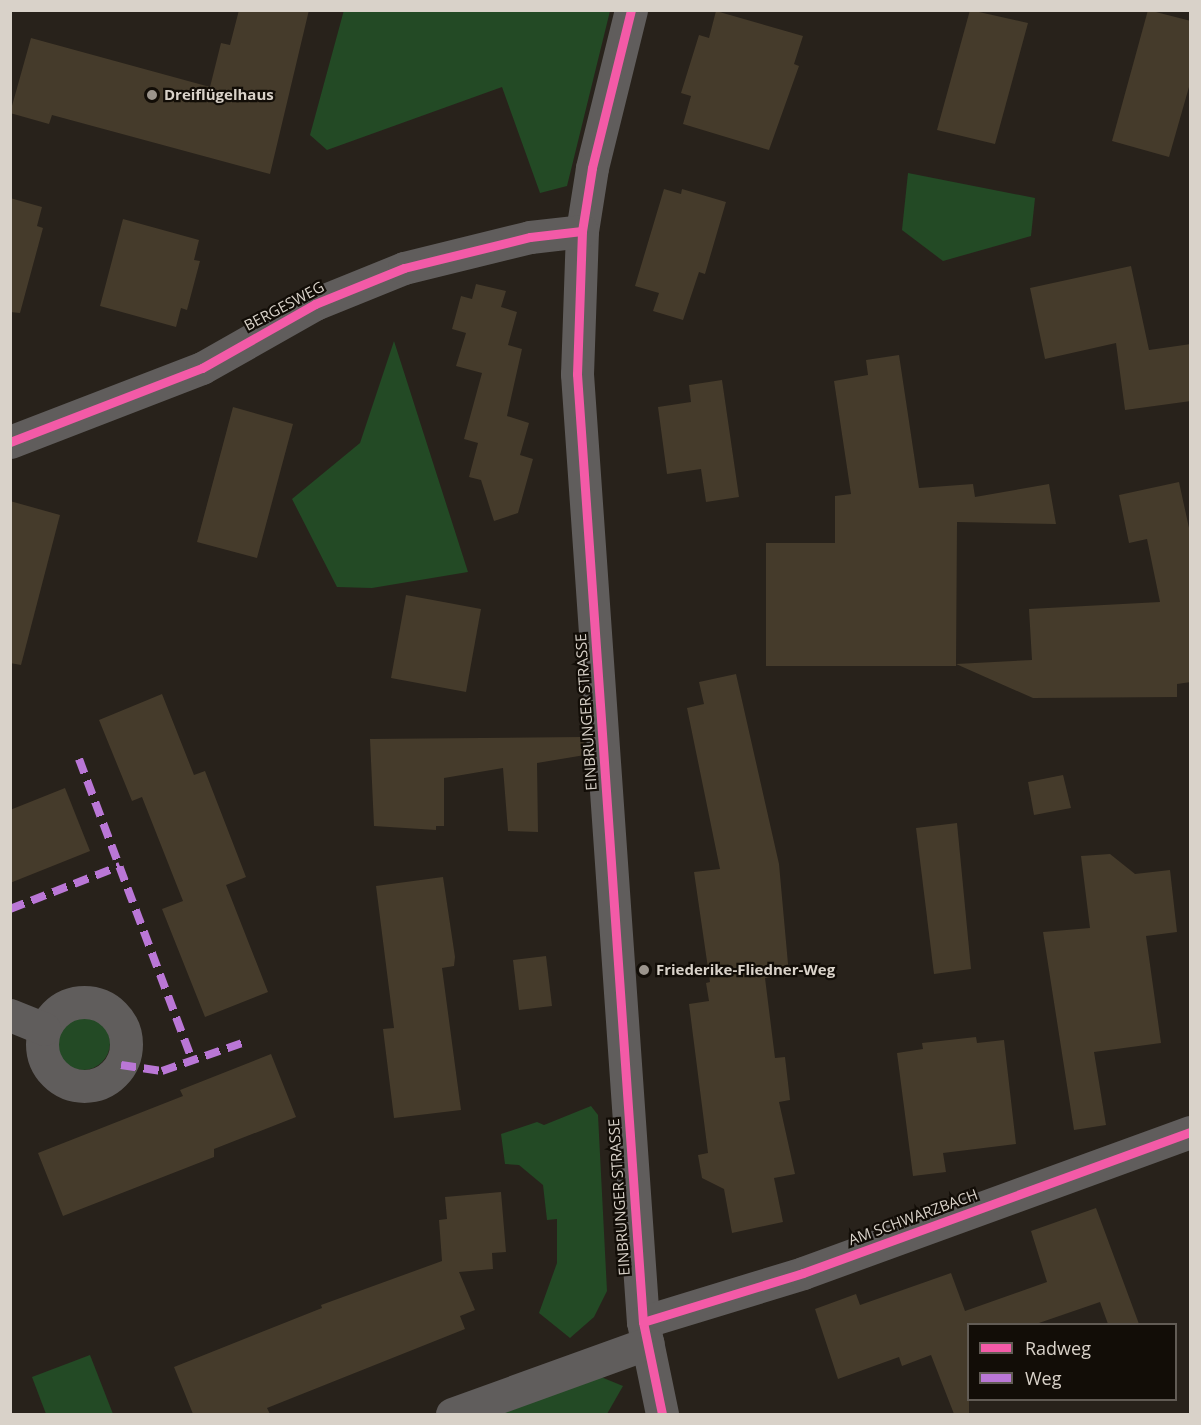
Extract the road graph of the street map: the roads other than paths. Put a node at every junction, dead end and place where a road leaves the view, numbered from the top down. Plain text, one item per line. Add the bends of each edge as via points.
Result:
1 (631, 10) edge
2 (582, 231) junction
3 (10, 442) edge
4 (10, 1015) edge
5 (44, 1029) dead end
6 (1191, 1132) edge
7 (645, 1333) junction
8 (452, 1414) edge
9 (662, 1414) edge

1 - 2 street, EINBRUNGER STRASSE via 603,116
2 - 3 street, BERGESWEG via 530,237 404,267 315,304 202,368
2 - 7 street, EINBRUNGER STRASSE via 577,374
4 - 5 street
6 - 7 street, AM SCHWARZBACH
7 - 8 street
7 - 9 street, EINBRUNGER STRASSE

